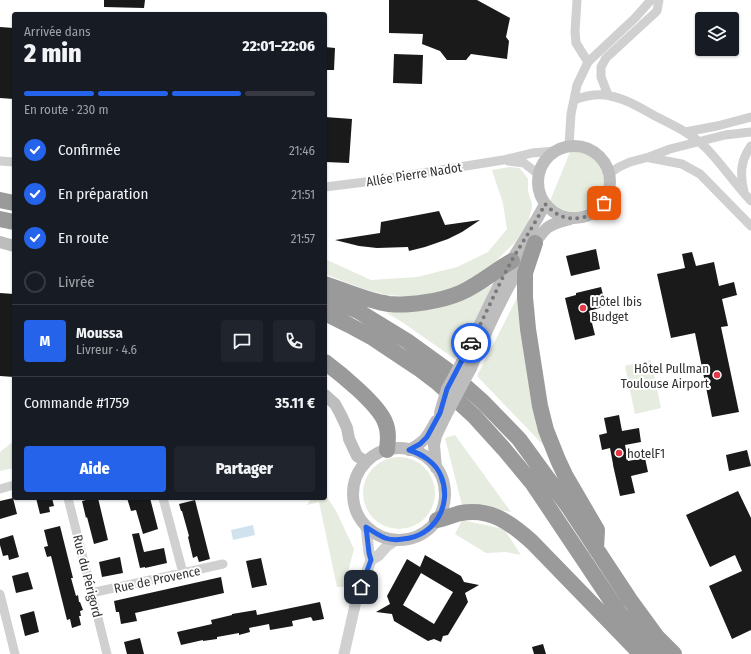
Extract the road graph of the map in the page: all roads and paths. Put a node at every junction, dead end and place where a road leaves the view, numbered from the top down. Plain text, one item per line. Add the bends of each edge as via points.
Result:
1 (577, 0) edge
2 (651, 0) edge
3 (659, 0) edge
4 (588, 62) junction
5 (608, 95) junction
6 (574, 100) junction
7 (751, 117) edge
8 (685, 132) junction
9 (751, 132) edge
10 (699, 142) junction
11 (569, 146) junction
12 (751, 146) edge
13 (555, 151) junction
14 (649, 157) junction
15 (503, 160) junction
16 (0, 161) edge
17 (12, 162) edge
18 (610, 173) junction
19 (538, 174) junction
20 (327, 186) edge
21 (748, 198) edge
22 (0, 200) edge
23 (12, 202) edge
24 (545, 204) junction
25 (0, 219) edge
26 (570, 219) junction
27 (12, 222) edge
28 (751, 226) edge
29 (0, 242) edge
30 (535, 243) junction
31 (12, 245) edge
32 (512, 261) junction
33 (327, 285) edge
34 (327, 298) edge
35 (327, 314) edge
36 (327, 364) edge
37 (466, 365) junction
38 (327, 397) edge
39 (443, 415) junction
40 (387, 450) junction
41 (409, 450) junction
42 (366, 462) junction
43 (436, 468) junction
44 (12, 486) edge
45 (0, 489) edge
46 (69, 500) edge
47 (164, 500) edge
48 (437, 520) junction
49 (366, 527) junction
50 (396, 540) junction
51 (596, 549) junction
52 (371, 560) junction
53 (222, 564) dead end
54 (183, 573) junction
55 (92, 593) junction
56 (0, 594) edge
57 (15, 654) edge
58 (107, 654) edge
59 (344, 654) edge
60 (641, 654) edge
61 (654, 654) edge
62 (674, 654) edge

1 - 4 street via 576,43
2 - 4 street
3 - 5 street via 657,11 606,58 601,66 601,77
4 - 6 street via 577,85
5 - 6 street via 587,96
5 - 8 street via 637,106
6 - 11 street
7 - 8 street
8 - 10 street
9 - 10 street
10 - 14 street
10 - 21 street
11 - 13 main road
11 - 18 main road via 590,149 606,163
12 - 21 street via 742,166 742,183
13 - 15 street, Allée Pierre Nadot
13 - 19 main road via 547,157
14 - 18 street via 630,162
14 - 28 street via 682,164 700,174
15 - 19 street, Allée Pierre Nadot via 524,163
15 - 20 street, Allée Pierre Nadot
16 - 17 street
18 - 26 main road via 609,194 604,203 592,214
19 - 24 main road via 538,190
22 - 23 highway
24 - 26 main road via 554,212
24 - 32 main road
25 - 27 highway
26 - 30 main road via 547,228
29 - 31 main road
30 - 37 main road via 516,272
30 - 51 highway via 525,273 525,297 540,406 558,460 597,530
32 - 33 highway via 460,294 416,304 389,304
32 - 37 main road
34 - 51 highway via 358,311 407,341 447,370 483,402 519,439
35 - 61 highway via 373,338 418,368 474,416 533,484 620,614
36 - 40 highway via 382,415 388,430
37 - 39 main road, bridge via 447,389
38 - 42 main road via 341,415 357,456
39 - 41 main road via 427,437
39 - 43 main road via 434,445
40 - 41 main road
40 - 42 main road
41 - 43 main road via 421,454
42 - 49 main road via 358,473 353,500 358,515
43 - 48 main road via 445,490 444,506
44 - 45 street
46 - 55 street, Rue du Périgord
47 - 54 street
48 - 50 main road via 423,533 410,539
48 - 60 highway via 462,513 486,513 503,519 532,542
49 - 50 main road via 375,534
49 - 52 street
50 - 52 street
51 - 62 highway via 657,637
52 - 59 street via 356,601
53 - 54 street, Rue de Provence
54 - 55 street, Rue de Provence
55 - 58 street, Rue du Périgord
56 - 57 street

